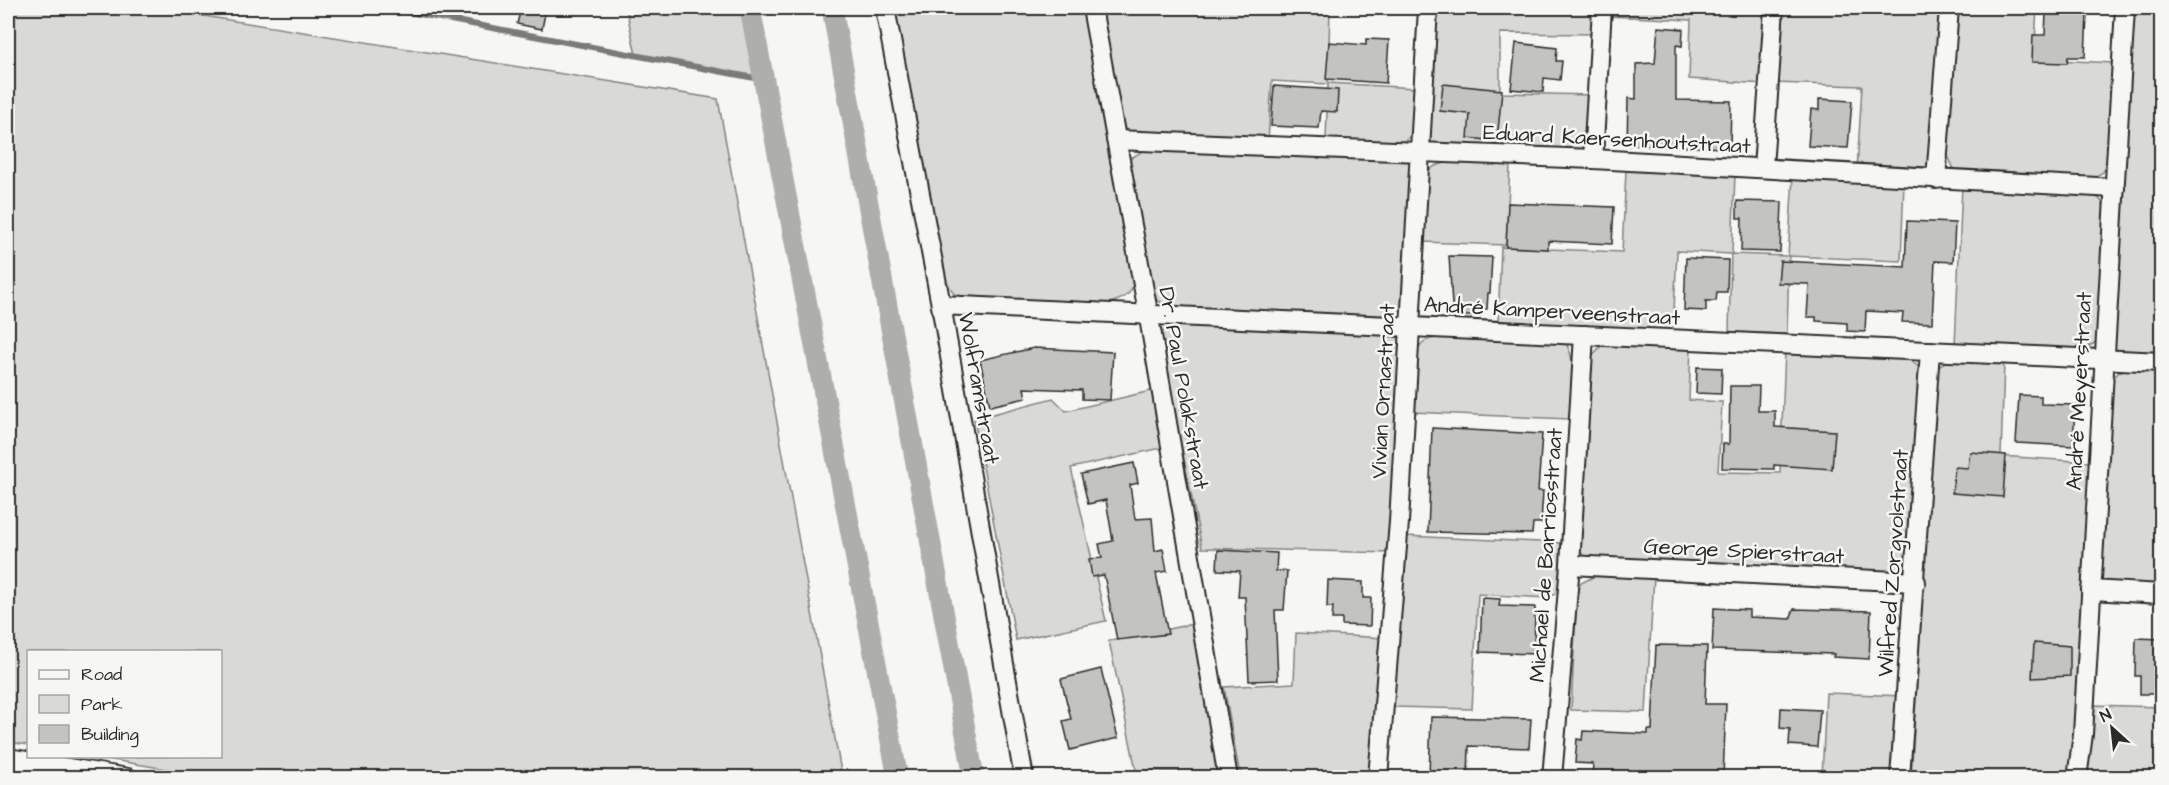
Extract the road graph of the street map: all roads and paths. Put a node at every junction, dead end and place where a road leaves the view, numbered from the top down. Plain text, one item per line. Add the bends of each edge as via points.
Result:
1 (885, 8) edge
2 (1092, 8) edge
3 (1428, 8) edge
4 (1602, 8) edge
5 (1774, 8) edge
6 (1949, 8) edge
7 (2125, 8) edge
8 (1116, 140) junction
9 (1420, 154) junction
10 (1593, 159) junction
11 (1763, 168) junction
12 (1936, 179) junction
13 (2115, 188) junction
14 (941, 304) junction
15 (1148, 312) junction
16 (1410, 327) junction
17 (1584, 335) junction
18 (1930, 351) junction
19 (2103, 359) junction
20 (2162, 362) edge
21 (1570, 565) junction
22 (1916, 582) junction
23 (2091, 590) junction
24 (2162, 594) edge
25 (8, 758) edge
26 (121, 777) edge
27 (1024, 777) edge
28 (1228, 777) edge
29 (1378, 777) edge
30 (1552, 777) edge
31 (1900, 777) edge
32 (2077, 777) edge

1 - 14 street, Wolframstraat
2 - 8 street, Dr. Paul Polakstraat
3 - 9 street, Vivian Ornastraat
4 - 10 street
5 - 11 street
6 - 12 street
7 - 13 street, André Meyerstraat
8 - 9 street, Eduard Kaersenhoutstraat
8 - 15 street, Dr. Paul Polakstraat
9 - 10 street, Eduard Kaersenhoutstraat
9 - 16 street, Vivian Ornastraat
10 - 11 street, Eduard Kaersenhoutstraat
11 - 12 street, Eduard Kaersenhoutstraat
12 - 13 street, Eduard Kaersenhoutstraat
13 - 19 street, André Meyerstraat
14 - 15 street, André Kamperveenstraat
14 - 27 street, Wolframstraat
15 - 16 street, André Kamperveenstraat
15 - 28 street, Dr. Paul Polakstraat
16 - 17 street, André Kamperveenstraat
16 - 29 street, Vivian Ornastraat
17 - 18 street, André Kamperveenstraat
17 - 21 street, Michael de Barriosstraat
18 - 19 street, André Kamperveenstraat
18 - 22 street, Wilfred Zorgvolstraat
19 - 20 street, André Kamperveenstraat
19 - 23 street, André Meyerstraat
21 - 22 street, George Spierstraat
21 - 30 street, Michael de Barriosstraat
22 - 31 street, Wilfred Zorgvolstraat
23 - 24 street
23 - 32 street, André Meyerstraat
25 - 26 street

